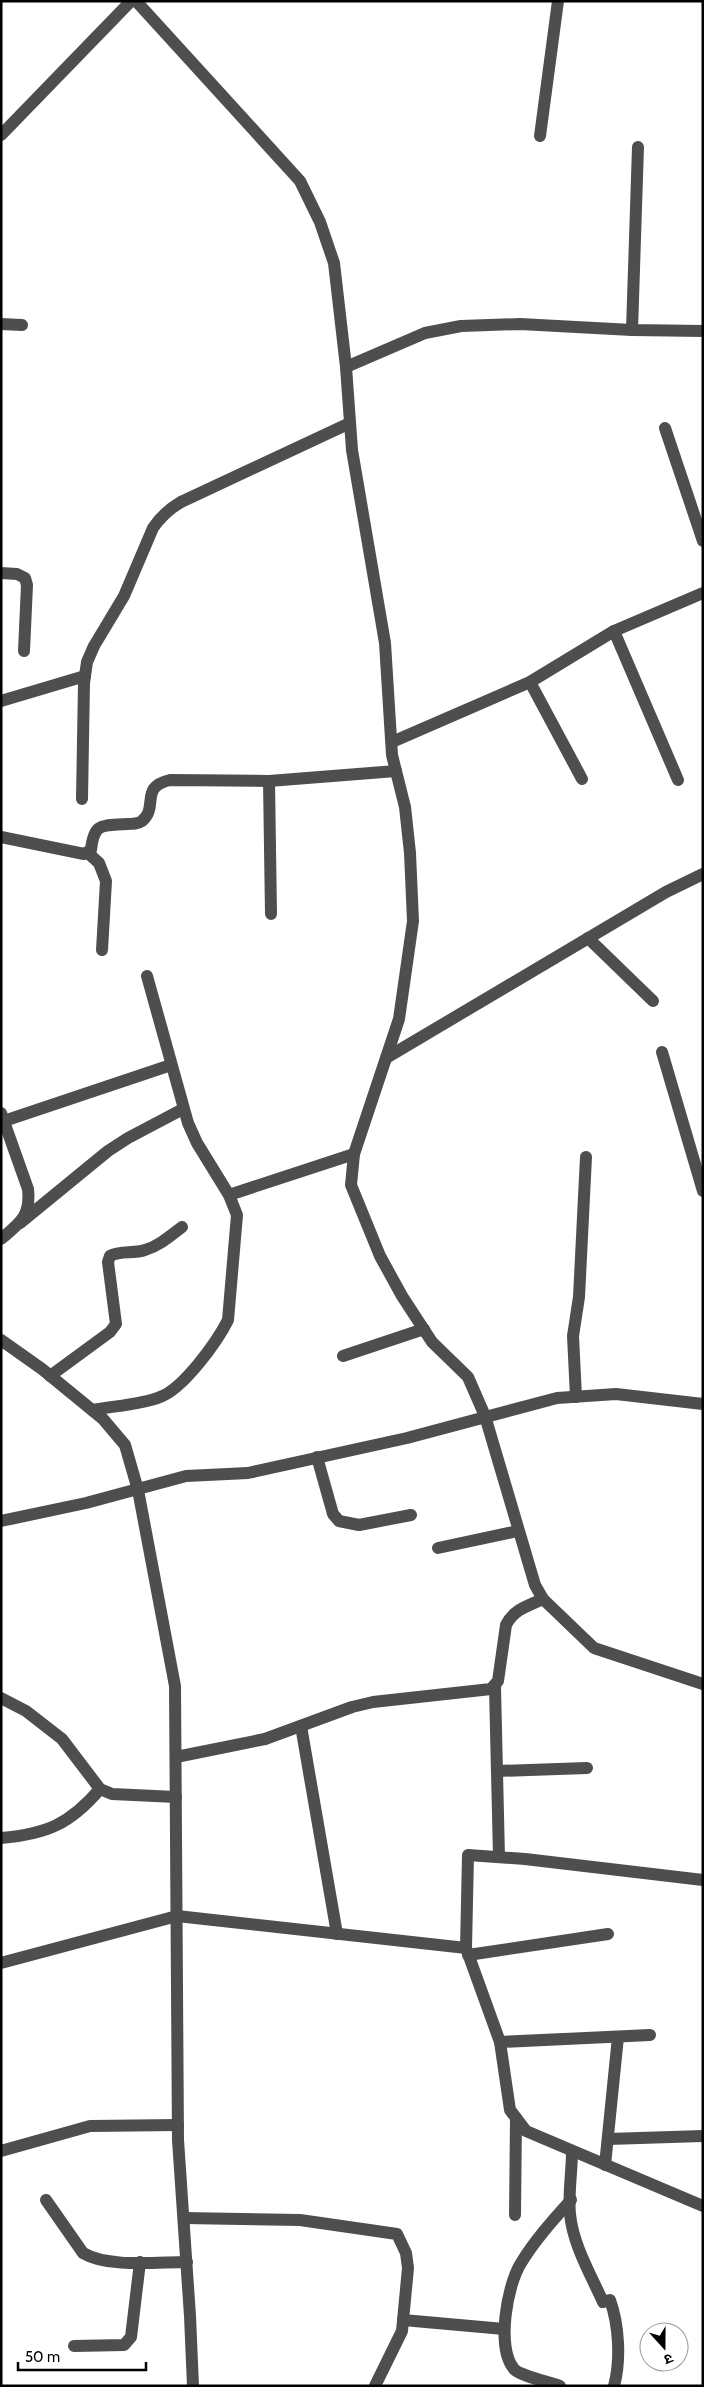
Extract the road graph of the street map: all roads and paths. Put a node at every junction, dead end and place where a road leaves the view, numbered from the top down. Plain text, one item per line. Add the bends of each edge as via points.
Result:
1 (131, 1) edge
2 (136, 1) edge
3 (558, 1) edge
4 (1, 135) edge
5 (540, 136) dead end
6 (638, 147) dead end
7 (1, 324) edge
8 (22, 325) dead end
9 (632, 330) junction
10 (703, 331) edge
11 (346, 367) junction
12 (350, 424) junction
13 (665, 428) dead end
14 (703, 541) edge
15 (1, 572) edge
16 (703, 593) edge
17 (614, 631) junction
18 (24, 651) dead end
19 (85, 676) junction
20 (530, 682) junction
21 (1, 701) edge
22 (392, 742) junction
23 (396, 770) junction
24 (582, 779) dead end
25 (678, 780) dead end
26 (269, 781) junction
27 (82, 799) dead end
28 (1, 837) edge
29 (88, 853) junction
30 (703, 874) edge
31 (271, 914) dead end
32 (588, 938) junction
33 (102, 950) dead end
34 (147, 976) dead end
35 (653, 1001) dead end
36 (662, 1052) dead end
37 (386, 1058) junction
38 (171, 1065) junction
39 (183, 1109) junction
40 (3, 1117) edge
41 (354, 1154) junction
42 (586, 1157) dead end
43 (703, 1191) edge
44 (229, 1195) junction
45 (20, 1223) junction
46 (182, 1227) dead end
47 (1, 1239) edge
48 (424, 1329) junction
49 (1, 1340) edge
50 (343, 1356) dead end
51 (50, 1376) junction
52 (576, 1397) junction
53 (703, 1404) edge
54 (92, 1410) junction
55 (485, 1416) junction
56 (317, 1458) junction
57 (138, 1490) junction
58 (411, 1516) dead end
59 (1, 1520) edge
60 (518, 1531) junction
61 (438, 1548) dead end
62 (543, 1599) junction
63 (703, 1684) edge
64 (495, 1687) junction
65 (1, 1698) edge
66 (301, 1726) junction
67 (176, 1758) junction
68 (587, 1768) dead end
69 (497, 1771) junction
70 (100, 1789) junction
71 (176, 1797) junction
72 (1, 1838) edge
73 (499, 1857) junction
74 (703, 1880) edge
75 (177, 1916) junction
76 (337, 1934) junction
77 (608, 1934) dead end
78 (467, 1952) junction
79 (1, 1963) edge
80 (650, 2035) dead end
81 (618, 2037) junction
82 (500, 2042) junction
83 (516, 2118) junction
84 (178, 2125) junction
85 (703, 2136) edge
86 (608, 2139) junction
87 (1, 2151) edge
88 (572, 2151) junction
89 (605, 2165) junction
90 (46, 2200) dead end
91 (570, 2200) junction
92 (701, 2204) edge
93 (516, 2215) dead end
94 (184, 2218) junction
95 (140, 2262) junction
96 (187, 2262) junction
97 (403, 2320) junction
98 (504, 2329) junction
99 (74, 2346) dead end
100 (193, 2386) edge
101 (375, 2386) edge
102 (560, 2386) edge
103 (614, 2386) edge

1 - 4 street
2 - 11 street via 300,181 320,222 334,262
3 - 5 street
6 - 9 street
7 - 8 street
9 - 10 street
9 - 11 street via 520,324 462,326 425,333
11 - 12 street
12 - 19 street via 167,510 153,528 124,596 94,646
12 - 22 street via 385,643
13 - 14 street
15 - 18 street via 25,578
16 - 17 street
17 - 20 street
17 - 25 street
19 - 21 street
19 - 27 street
20 - 22 street
20 - 24 street
22 - 23 street
23 - 26 street
23 - 37 street via 405,807 413,921 399,1020
26 - 29 street via 161,782 151,792 144,820 138,824 101,826 93,834
26 - 31 street
28 - 29 street
29 - 33 street via 99,862 106,881
30 - 32 street
32 - 35 street
32 - 37 street
34 - 38 street
36 - 43 street
37 - 41 street
38 - 39 street
38 - 40 street
39 - 44 street via 197,1143
39 - 45 street via 108,1151
40 - 45 street via 28,1190 27,1212
41 - 44 street
41 - 48 street via 351,1185 365,1224 380,1256
42 - 52 street via 579,1297 573,1336
44 - 54 street via 238,1214 228,1320 222,1331 182,1383 172,1391 159,1398
45 - 47 street
46 - 51 street via 151,1248 110,1256 108,1262 117,1319 114,1328
48 - 50 street
48 - 55 street via 432,1342 468,1377
49 - 51 street
51 - 54 street
52 - 53 street via 616,1394
52 - 55 street via 557,1398
54 - 57 street via 125,1445
55 - 56 street
55 - 60 street
56 - 57 street via 248,1473 186,1476
56 - 58 street via 333,1514 339,1521 359,1524
57 - 59 street via 86,1504
57 - 67 street via 175,1686
60 - 61 street
60 - 62 street via 535,1585
62 - 63 street via 594,1648
62 - 64 street via 515,1612 506,1625
64 - 66 street via 373,1702
64 - 69 street
65 - 70 street via 26,1711 62,1739
66 - 67 street via 256,1741
66 - 76 street
67 - 71 street
68 - 69 street
69 - 73 street
70 - 71 street via 112,1794
70 - 72 street via 83,1808 48,1830
71 - 75 street
73 - 74 street
73 - 78 street via 468,1855
75 - 76 street
75 - 79 street
75 - 84 street
76 - 78 street
77 - 78 street
78 - 82 street
80 - 81 street
81 - 82 street
81 - 86 street
82 - 83 street via 510,2110
83 - 88 street via 526,2131
83 - 93 street
84 - 87 street via 90,2126
84 - 94 street
85 - 86 street
86 - 89 street
88 - 89 street
88 - 91 street
89 - 92 street
90 - 95 street via 83,2253 104,2261
91 - 98 street via 519,2265 511,2288
91 - 103 street via 570,2214 580,2249 603,2302 610,2300 616,2315 617,2372
94 - 96 street
94 - 97 street via 300,2220 397,2234 406,2253 408,2268
95 - 96 street
95 - 99 street via 129,2341 124,2345
96 - 100 street
97 - 98 street
97 - 101 street via 402,2330
98 - 102 street via 506,2358 515,2371

